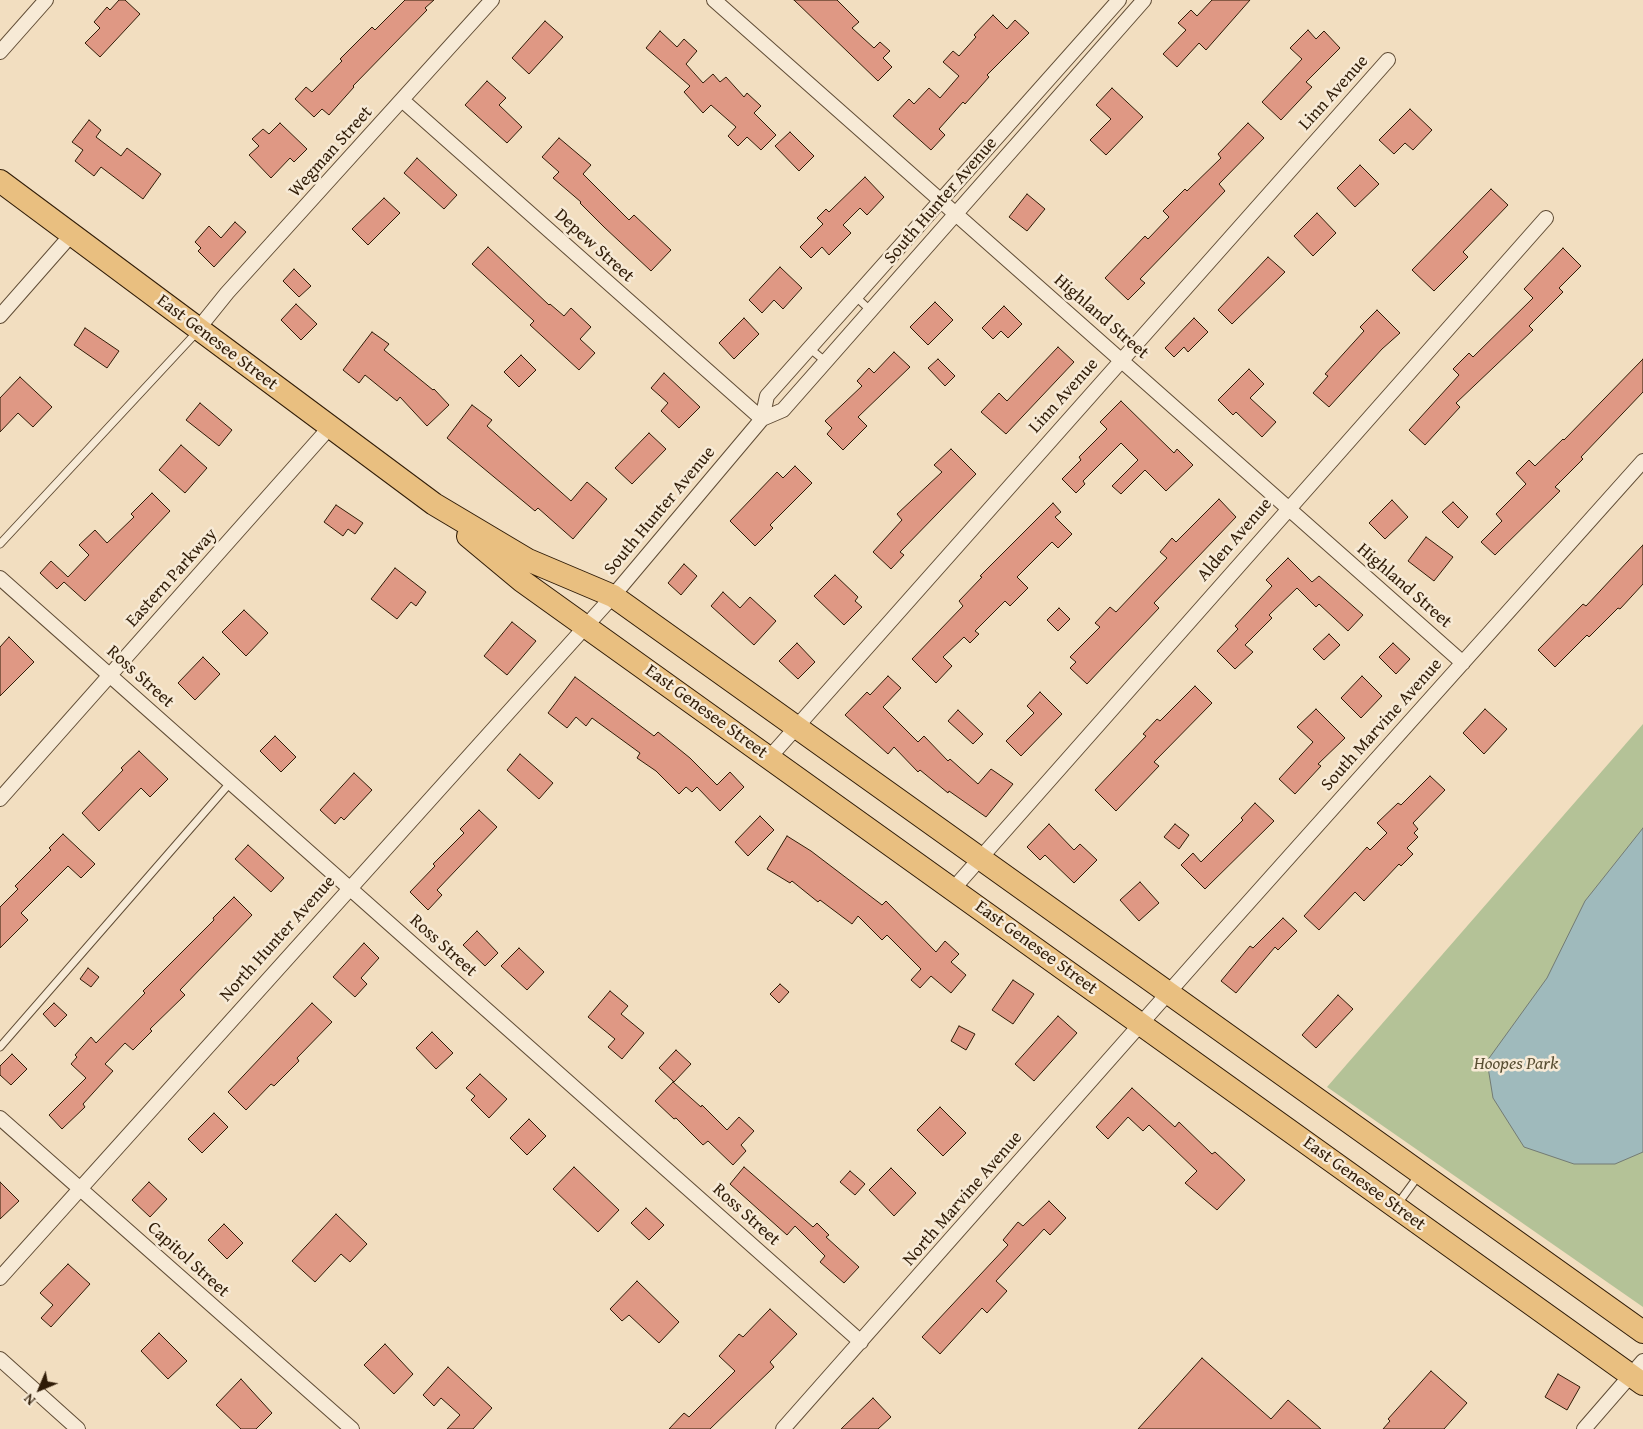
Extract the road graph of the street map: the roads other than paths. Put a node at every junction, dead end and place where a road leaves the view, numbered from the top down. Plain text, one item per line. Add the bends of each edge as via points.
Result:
1 (46, 0) edge
2 (492, 0) edge
3 (714, 0) edge
4 (1119, 0) edge
5 (1144, 0) edge
6 (1077, 47) junction
7 (0, 52) edge
8 (1092, 60) junction
9 (1388, 60) dead end
10 (1042, 86) junction
11 (1056, 99) junction
12 (402, 100) junction
13 (1000, 134) junction
14 (1014, 146) junction
15 (0, 180) edge
16 (940, 200) junction
17 (954, 213) junction
18 (1546, 218) dead end
19 (72, 234) junction
20 (855, 296) junction
21 (870, 310) junction
22 (0, 316) edge
23 (198, 329) junction
24 (809, 348) junction
25 (1121, 360) junction
26 (825, 361) junction
27 (762, 419) junction
28 (330, 427) junction
29 (1643, 461) edge
30 (434, 504) junction
31 (1288, 509) junction
32 (0, 544) edge
33 (0, 578) edge
34 (613, 596) junction
35 (586, 626) junction
36 (1463, 663) junction
37 (110, 676) junction
38 (796, 727) junction
39 (769, 758) junction
40 (230, 783) junction
41 (0, 799) edge
42 (980, 857) junction
43 (349, 888) junction
44 (954, 888) junction
45 (1169, 993) junction
46 (1140, 1024) junction
47 (0, 1047) edge
48 (0, 1118) edge
49 (1421, 1173) junction
50 (80, 1189) junction
51 (1396, 1207) junction
52 (0, 1278) edge
53 (1643, 1332) edge
54 (862, 1342) junction
55 (0, 1359) edge
56 (1639, 1373) edge
57 (78, 1429) edge
58 (352, 1429) edge
59 (783, 1429) edge
60 (1584, 1429) edge

1 - 7 street
2 - 12 street, Wegman Street
3 - 16 street, Highland Street
4 - 6 street, South Hunter Avenue
5 - 8 street, South Hunter Avenue
6 - 8 lane
6 - 10 street, South Hunter Avenue
8 - 11 street, South Hunter Avenue
9 - 25 street, Linn Avenue
10 - 11 lane
10 - 13 street, South Hunter Avenue
11 - 14 street, South Hunter Avenue
12 - 23 street, Wegman Street
12 - 27 street, Depew Street
13 - 14 lane
13 - 16 street, South Hunter Avenue
14 - 17 street, South Hunter Avenue
15 - 19 highway, East Genesee Street
16 - 17 street, Highland Street
16 - 20 street, South Hunter Avenue
17 - 21 street, South Hunter Avenue
17 - 25 street, Highland Street
18 - 31 street, Alden Avenue
19 - 22 street
19 - 23 highway, East Genesee Street
20 - 21 lane
20 - 24 street, South Hunter Avenue
21 - 26 street, South Hunter Avenue
23 - 28 highway, East Genesee Street
23 - 32 lane
24 - 26 lane
24 - 27 street, South Hunter Avenue via 767,396
25 - 31 street, Highland Street
25 - 38 street, Linn Avenue
26 - 27 street, South Hunter Avenue via 783,410
27 - 34 street, South Hunter Avenue
28 - 30 highway, East Genesee Street
28 - 37 street, Eastern Parkway
29 - 36 street, South Marvine Avenue
30 - 34 highway, East Genesee Street via 528,560
30 - 35 highway, East Genesee Street via 501,565
31 - 36 street, Highland Street
31 - 42 street, Alden Avenue
33 - 37 street, Ross Street
34 - 35 street, South Hunter Avenue
34 - 38 highway, East Genesee Street
35 - 39 highway, East Genesee Street
35 - 43 street, North Hunter Avenue
36 - 45 street, South Marvine Avenue
37 - 40 street, Ross Street
37 - 41 street, Eastern Parkway
38 - 39 street, Linn Avenue
38 - 42 highway, East Genesee Street
39 - 44 highway, East Genesee Street
40 - 43 street, Ross Street
40 - 47 lane
42 - 44 street, Alden Avenue
42 - 45 highway, East Genesee Street
43 - 50 street, North Hunter Avenue
43 - 54 street, Ross Street
44 - 46 highway, East Genesee Street
45 - 46 street, North Marvine Avenue
45 - 49 highway, East Genesee Street
46 - 51 highway, East Genesee Street
46 - 54 street, North Marvine Avenue
48 - 50 street, Capitol Street
49 - 51 lane
49 - 53 highway, East Genesee Street
50 - 52 street, North Hunter Avenue
50 - 58 street, Capitol Street
51 - 56 highway, East Genesee Street
54 - 59 street, North Marvine Avenue
55 - 57 street
56 - 60 street

